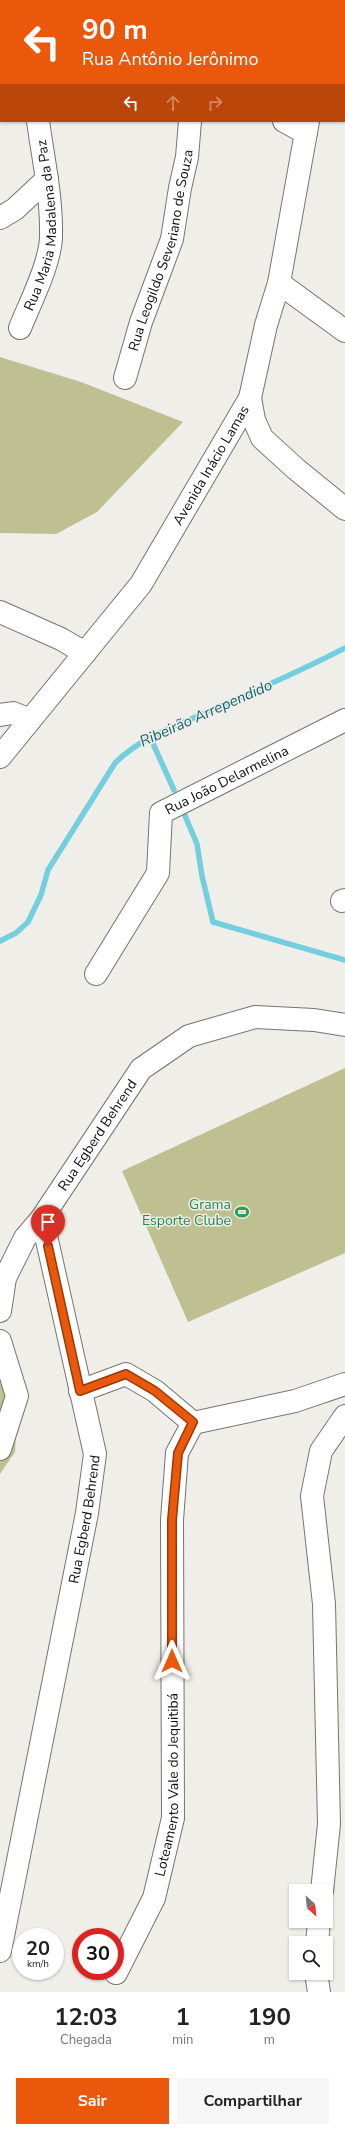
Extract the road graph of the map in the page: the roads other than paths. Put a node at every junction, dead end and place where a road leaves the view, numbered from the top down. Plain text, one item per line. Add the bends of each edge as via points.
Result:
1 (38, 122) edge
2 (190, 122) edge
3 (288, 122) edge
4 (307, 127) edge
5 (46, 179) junction
6 (0, 218) edge
7 (279, 282) junction
8 (20, 328) dead end
9 (345, 331) edge
10 (125, 378) dead end
11 (250, 398) junction
12 (345, 508) edge
13 (0, 612) edge
14 (85, 653) junction
15 (0, 715) edge
16 (30, 720) junction
17 (345, 720) edge
18 (0, 757) edge
19 (96, 974) dead end
20 (345, 1025) edge
21 (42, 1218) junction
22 (0, 1311) edge
23 (0, 1341) edge
24 (345, 1384) edge
25 (80, 1391) junction
26 (345, 1416) edge
27 (193, 1422) junction
28 (0, 1449) edge
29 (323, 1884) edge
30 (0, 1951) edge
31 (124, 1957) edge
32 (317, 1980) edge
33 (318, 1992) edge

1 - 5 street, Rua Maria Madalena da Paz
2 - 10 street, Rua Leogildo Severiano de Souza via 187,157 172,240 141,322
3 - 4 street
4 - 7 street, Avenida Inácio Lamas
5 - 6 street via 16,209
5 - 8 street, Rua Maria Madalena da Paz via 51,237 43,270
7 - 9 street
7 - 11 street, Avenida Inácio Lamas via 266,325
11 - 12 street via 254,420 262,438
11 - 14 street, Avenida Inácio Lamas via 141,584
13 - 14 street
14 - 16 street, Avenida Inácio Lamas
15 - 16 street via 13,713
16 - 18 street, Avenida Inácio Lamas
17 - 19 street, Rua João Delarmelina via 161,813 158,873
20 - 21 street, Rua Egberd Behrend via 314,1020 255,1017 189,1036 141,1069
21 - 22 street via 25,1238 4,1278
21 - 25 street, Rua Egberd Behrend
23 - 28 street via 17,1396
24 - 27 street via 295,1401
25 - 27 street via 126,1374 155,1391
25 - 30 street, Rua Egberd Behrend via 94,1454 87,1513
26 - 29 street via 321,1451 312,1496 324,1604 329,1824
27 - 31 street, Loteamento Vale do Jequitibá via 178,1453 172,1520 173,1818 154,1898
32 - 33 street

